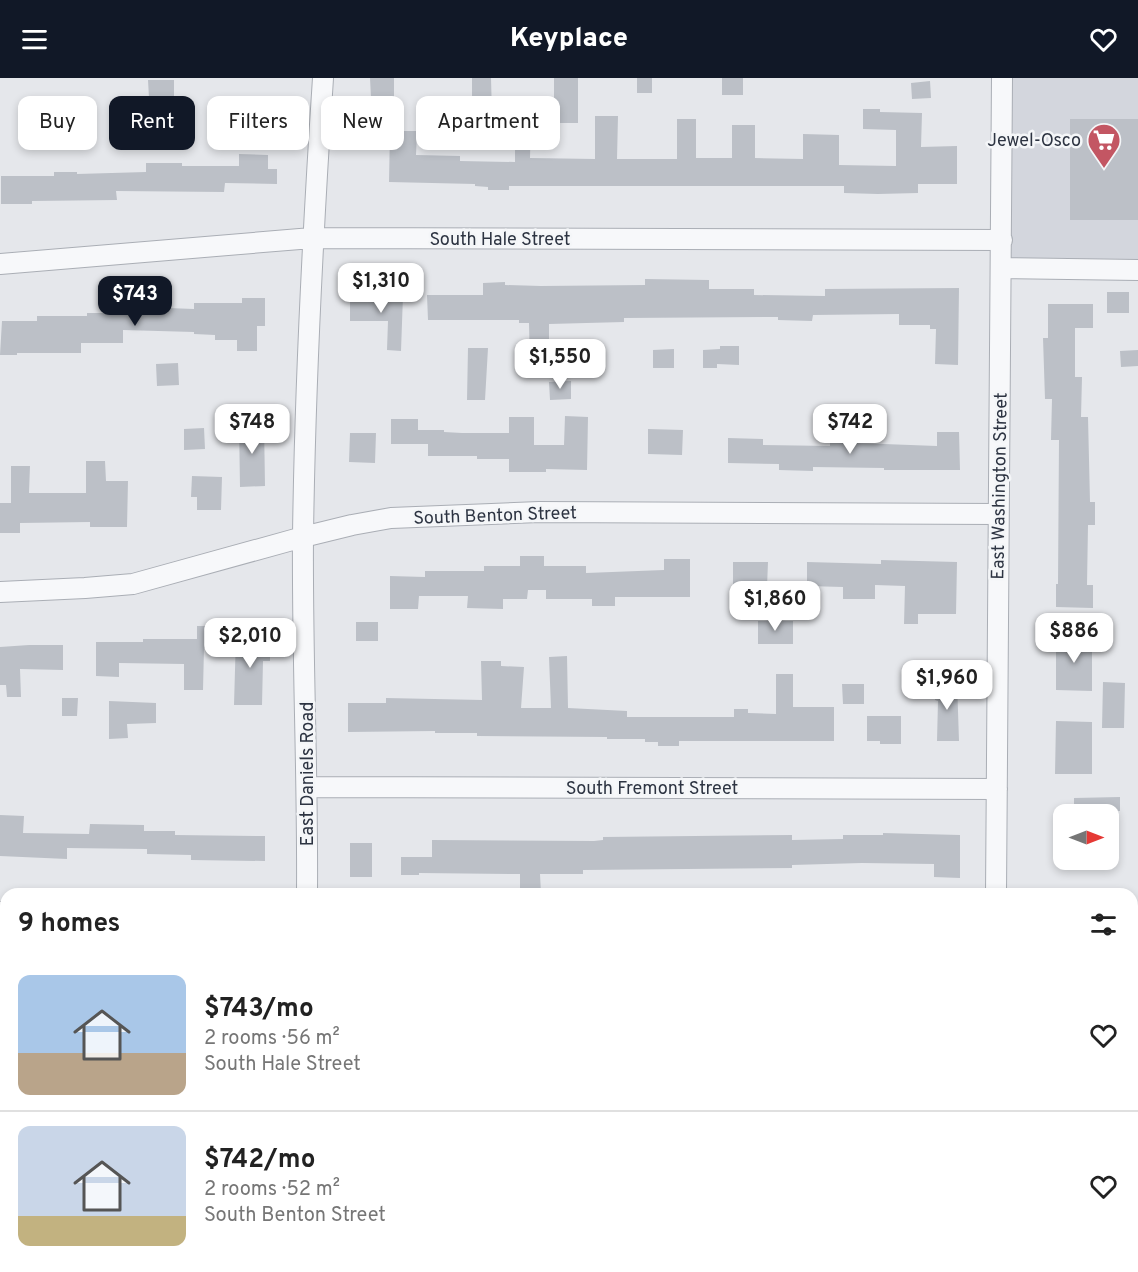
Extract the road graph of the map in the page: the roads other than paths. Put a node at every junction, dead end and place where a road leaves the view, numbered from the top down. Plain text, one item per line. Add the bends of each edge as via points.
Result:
1 (323, 78) edge
2 (1002, 78) edge
3 (312, 238) junction
4 (1002, 240) junction
5 (0, 264) edge
6 (1002, 268) junction
7 (1138, 270) edge
8 (998, 514) junction
9 (303, 537) junction
10 (0, 592) edge
11 (308, 787) junction
12 (997, 789) junction
13 (307, 888) edge
14 (996, 888) edge

1 - 3 street, East Daniels Road
2 - 4 street, East Washington Street
3 - 4 street, South Hale Street
3 - 5 street, South Hale Street
3 - 9 street, East Daniels Road
4 - 6 street, East Washington Street
6 - 7 street
6 - 8 street, East Washington Street
8 - 9 street, South Benton Street via 464,514 391,518
8 - 12 street, East Washington Street
9 - 10 street, South Benton Street via 134,584
9 - 11 street, East Daniels Road
11 - 12 street, South Fremont Street
11 - 13 street, East Daniels Road
12 - 14 street, East Washington Street

